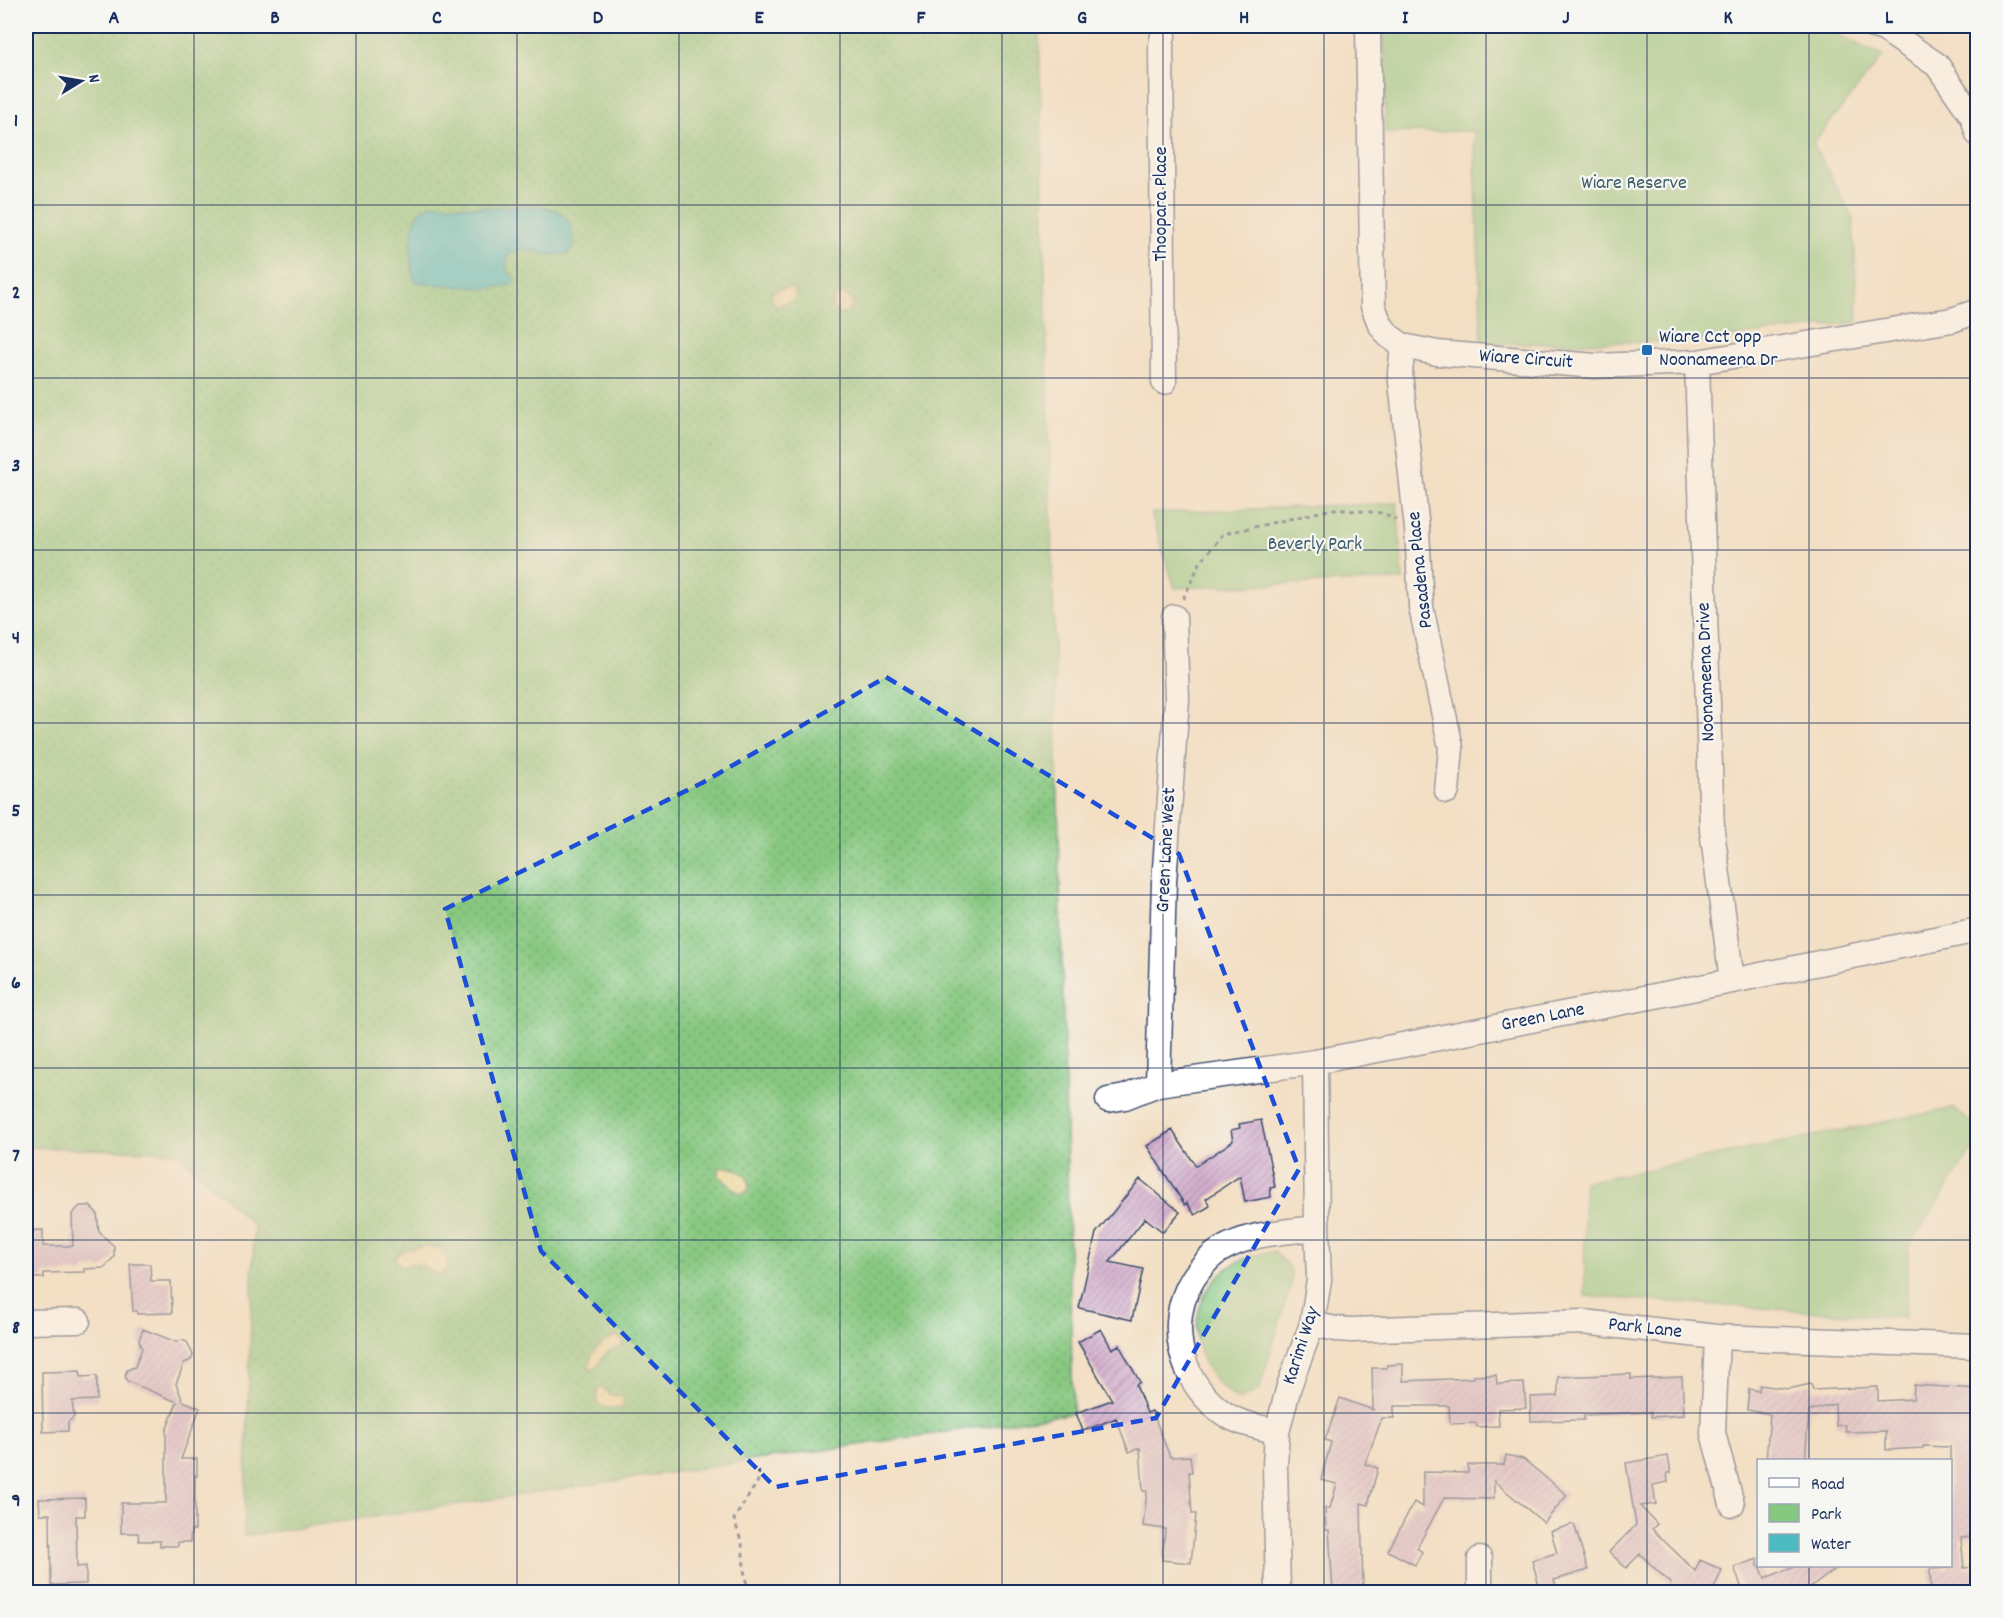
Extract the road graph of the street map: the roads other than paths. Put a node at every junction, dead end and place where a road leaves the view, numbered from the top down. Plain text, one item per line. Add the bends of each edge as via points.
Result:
1 (1165, 26) edge
2 (1368, 26) edge
3 (1873, 26) edge
4 (1977, 134) edge
5 (1977, 310) edge
6 (1403, 346) junction
7 (1696, 362) junction
8 (1164, 382) dead end
9 (1174, 617) road end
10 (1447, 791) dead end
11 (1977, 930) edge
12 (1732, 981) junction
13 (1315, 1062) junction
14 (1158, 1084) junction
15 (1108, 1100) dead end
16 (1317, 1228) junction
17 (78, 1321) dead end
18 (26, 1323) edge
19 (1312, 1324) junction
20 (1717, 1336) junction
21 (1977, 1346) edge
22 (1277, 1432) junction
23 (1732, 1504) dead end
24 (1480, 1559) dead end
25 (1278, 1593) edge
26 (1480, 1593) edge

1 - 8 street, Thoopara Place via 1161,45
2 - 6 street via 1373,306 1389,336
3 - 4 street via 1884,29 1937,65 1973,117
5 - 7 street, Wiare Circuit via 1952,320
6 - 7 street, Wiare Circuit via 1437,353 1595,366
6 - 10 street, Pasadena Place via 1400,373 1422,607 1451,748
7 - 12 street, Noonameena Drive via 1712,830
9 - 14 street, Green Lane West via 1177,699 1164,882
11 - 12 street, Green Lane
12 - 13 street, Green Lane
13 - 14 street, Green Lane
13 - 16 street, Karimi Way
14 - 15 street, Green Lane
16 - 19 street, Karimi Way via 1319,1280
16 - 22 street via 1244,1239 1218,1251 1198,1271 1181,1306 1182,1356 1199,1390 1228,1416
17 - 18 street
19 - 20 street, Park Lane via 1351,1330 1583,1322
19 - 22 street, Karimi Way
20 - 21 street, Park Lane
20 - 23 street via 1713,1433
22 - 25 street, Karimi Way
24 - 26 street

